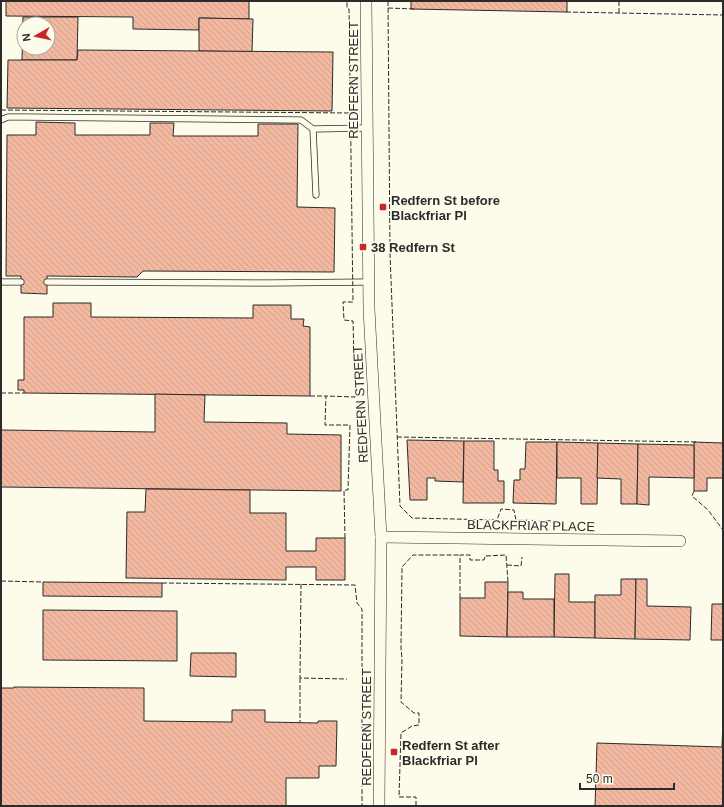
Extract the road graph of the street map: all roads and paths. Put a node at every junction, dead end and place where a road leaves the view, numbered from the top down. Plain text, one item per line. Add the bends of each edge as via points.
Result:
1 (366, 1) edge
2 (1, 120) edge
3 (367, 128) junction
4 (313, 129) junction
5 (316, 195) dead end
6 (1, 282) edge
7 (21, 282) dead end
8 (47, 282) dead end
9 (369, 282) junction
10 (381, 537) junction
11 (680, 542) dead end
12 (379, 806) edge

1 - 3 street, REDFERN STREET
2 - 4 lane via 8,117 301,120
3 - 4 lane
3 - 9 street, REDFERN STREET
4 - 5 lane
6 - 7 lane
8 - 9 lane
9 - 10 street, REDFERN STREET
10 - 11 street, BLACKFRIAR PLACE
10 - 12 street, REDFERN STREET

